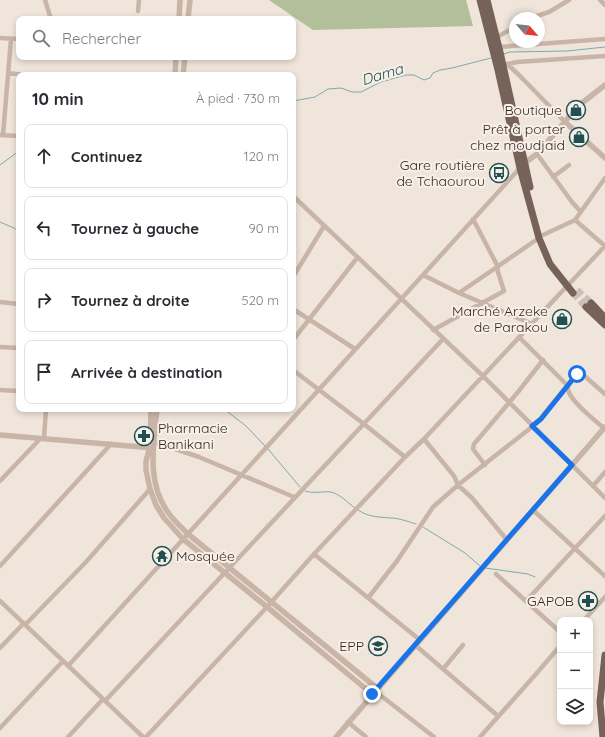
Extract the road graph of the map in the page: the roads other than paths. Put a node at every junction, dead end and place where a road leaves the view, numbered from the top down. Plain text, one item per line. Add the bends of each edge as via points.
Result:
1 (45, 0) edge
2 (139, 0) edge
3 (180, 0) edge
4 (190, 0) edge
5 (480, 0) edge
6 (487, 0) edge
7 (569, 0) edge
8 (600, 0) edge
9 (605, 5) edge
10 (138, 11) dead end
11 (545, 13) edge
12 (50, 16) edge
13 (179, 16) edge
14 (188, 16) edge
15 (509, 30) edge
16 (496, 37) junction
17 (0, 38) edge
18 (11, 39) junction
19 (16, 39) edge
20 (605, 39) edge
21 (498, 51) junction
22 (605, 56) edge
23 (176, 60) edge
24 (185, 60) edge
25 (502, 64) junction
26 (175, 72) edge
27 (183, 72) edge
28 (8, 73) junction
29 (16, 74) edge
30 (605, 85) edge
31 (565, 122) junction
32 (2, 135) edge
33 (16, 136) edge
34 (537, 154) junction
35 (605, 158) edge
36 (522, 165) junction
37 (569, 165) dead end
38 (553, 177) junction
39 (605, 178) edge
40 (296, 199) edge
41 (581, 212) junction
42 (473, 219) junction
43 (575, 220) junction
44 (324, 226) junction
45 (541, 237) junction
46 (605, 246) edge
47 (357, 258) junction
48 (497, 265) junction
49 (296, 272) edge
50 (423, 275) junction
51 (568, 284) junction
52 (575, 291) tunnel mouth
53 (459, 293) junction
54 (400, 299) junction
55 (0, 302) edge
56 (481, 303) junction
57 (16, 304) edge
58 (296, 311) edge
59 (605, 318) edge
60 (309, 320) junction
61 (532, 324) junction
62 (605, 325) edge
63 (433, 330) junction
64 (296, 336) edge
65 (519, 337) junction
66 (443, 339) junction
67 (0, 346) edge
68 (16, 348) edge
69 (355, 349) junction
70 (543, 360) junction
71 (296, 372) edge
72 (482, 376) junction
73 (568, 386) junction
74 (0, 390) edge
75 (319, 390) junction
76 (16, 391) edge
77 (605, 394) edge
78 (509, 403) junction
79 (46, 412) edge
80 (151, 412) edge
81 (157, 412) edge
82 (364, 424) junction
83 (532, 426) junction
84 (605, 428) edge
85 (0, 435) edge
86 (42, 439) junction
87 (424, 440) junction
88 (111, 444) junction
89 (152, 446) junction
90 (405, 457) junction
91 (485, 465) junction
92 (572, 465) junction
93 (605, 472) edge
94 (242, 474) junction
95 (0, 481) edge
96 (458, 485) junction
97 (593, 486) junction
98 (150, 489) junction
99 (294, 497) junction
100 (605, 498) edge
101 (533, 510) junction
102 (605, 516) edge
103 (188, 534) junction
104 (183, 539) junction
105 (507, 540) junction
106 (574, 549) junction
107 (314, 554) junction
108 (0, 566) edge
109 (230, 567) junction
110 (225, 573) junction
111 (496, 574) dead end
112 (605, 576) edge
113 (605, 597) edge
114 (368, 598) junction
115 (0, 601) edge
116 (272, 602) junction
117 (526, 602) junction
118 (267, 607) junction
119 (587, 617) edge
120 (24, 624) junction
121 (557, 629) edge
122 (420, 640) junction
123 (415, 645) junction
124 (463, 645) dead end
125 (0, 648) edge
126 (557, 650) edge
127 (605, 659) edge
128 (63, 661) junction
129 (68, 666) junction
130 (443, 669) junction
131 (375, 691) junction
132 (104, 700) junction
133 (498, 716) junction
134 (348, 722) junction
135 (0, 728) edge
136 (68, 737) edge
137 (143, 737) edge
138 (146, 737) edge
139 (336, 737) edge
140 (366, 737) edge
141 (434, 737) edge
142 (480, 737) edge
143 (603, 737) edge

1 - 12 street
2 - 10 street
3 - 13 street
4 - 14 street
5 - 21 main road
6 - 16 main road
7 - 11 street
8 - 9 street
15 - 16 street
16 - 21 main road
17 - 18 street
18 - 19 street
18 - 28 street
20 - 21 street
21 - 25 main road
22 - 25 street
23 - 26 street
24 - 27 street
25 - 31 street
25 - 36 main road
28 - 29 street
28 - 32 street
30 - 31 street via 582,103
31 - 34 street
31 - 35 street
32 - 33 street
34 - 36 street
34 - 38 street
36 - 42 street
36 - 45 main road
37 - 38 street
38 - 41 street
39 - 41 street
40 - 44 street
41 - 43 street
42 - 48 street
42 - 50 street
43 - 45 street
43 - 46 street
44 - 47 street
44 - 49 street
45 - 48 street
45 - 51 main road
46 - 51 street
47 - 54 street
47 - 60 street
48 - 53 street
48 - 56 street via 504,291
50 - 53 street
50 - 54 street
51 - 52 main road
51 - 61 street
53 - 56 street
54 - 63 street
54 - 69 street
55 - 57 street
56 - 61 street
56 - 63 street
58 - 60 street
59 - 62 main road via 588,305
60 - 64 street
60 - 69 street
61 - 65 street
63 - 66 street
65 - 70 street
65 - 72 street
66 - 72 street
66 - 82 street
67 - 68 street
69 - 75 street
70 - 73 street
70 - 78 street
71 - 75 street
72 - 78 street
72 - 87 street
73 - 77 street via 579,372
73 - 83 street via 541,419
73 - 84 street via 568,392 576,402
74 - 76 street
75 - 82 street
75 - 94 street
78 - 83 street
78 - 91 street via 473,446
79 - 86 street
80 - 89 street
81 - 89 street
82 - 90 street
82 - 99 street
83 - 91 street
83 - 92 street
84 - 92 street
85 - 86 street
86 - 88 street
86 - 95 street
87 - 90 street
87 - 96 street via 454,476
88 - 89 street
88 - 108 street
89 - 94 street via 198,457
89 - 98 street via 146,461
89 - 103 street via 152,471 158,496 171,517
90 - 107 street
91 - 96 street
92 - 97 street
92 - 101 street
93 - 97 street
94 - 99 street
94 - 103 street
96 - 105 street
96 - 114 street via 428,513 397,561
97 - 100 street
98 - 104 street via 164,518
98 - 120 street via 86,562
99 - 109 street
101 - 105 street
101 - 106 street
102 - 106 street
103 - 104 street
103 - 109 street
104 - 110 street
104 - 129 street
105 - 122 street
106 - 112 street
106 - 117 street
107 - 114 street
107 - 116 street
109 - 110 street
109 - 116 street
110 - 118 street
110 - 132 street
111 - 117 street
113 - 119 street
114 - 122 street
115 - 120 street
116 - 118 street
116 - 131 street
117 - 121 street
118 - 131 street
118 - 138 street
120 - 125 street
120 - 128 street
122 - 123 street
123 - 130 street
123 - 131 street
124 - 130 street
126 - 133 street
127 - 143 main road via 600,702
128 - 129 street
128 - 135 street
129 - 132 street
130 - 133 street
131 - 134 street
131 - 141 street
132 - 136 street
132 - 137 street
133 - 142 street
134 - 139 street
134 - 140 street

